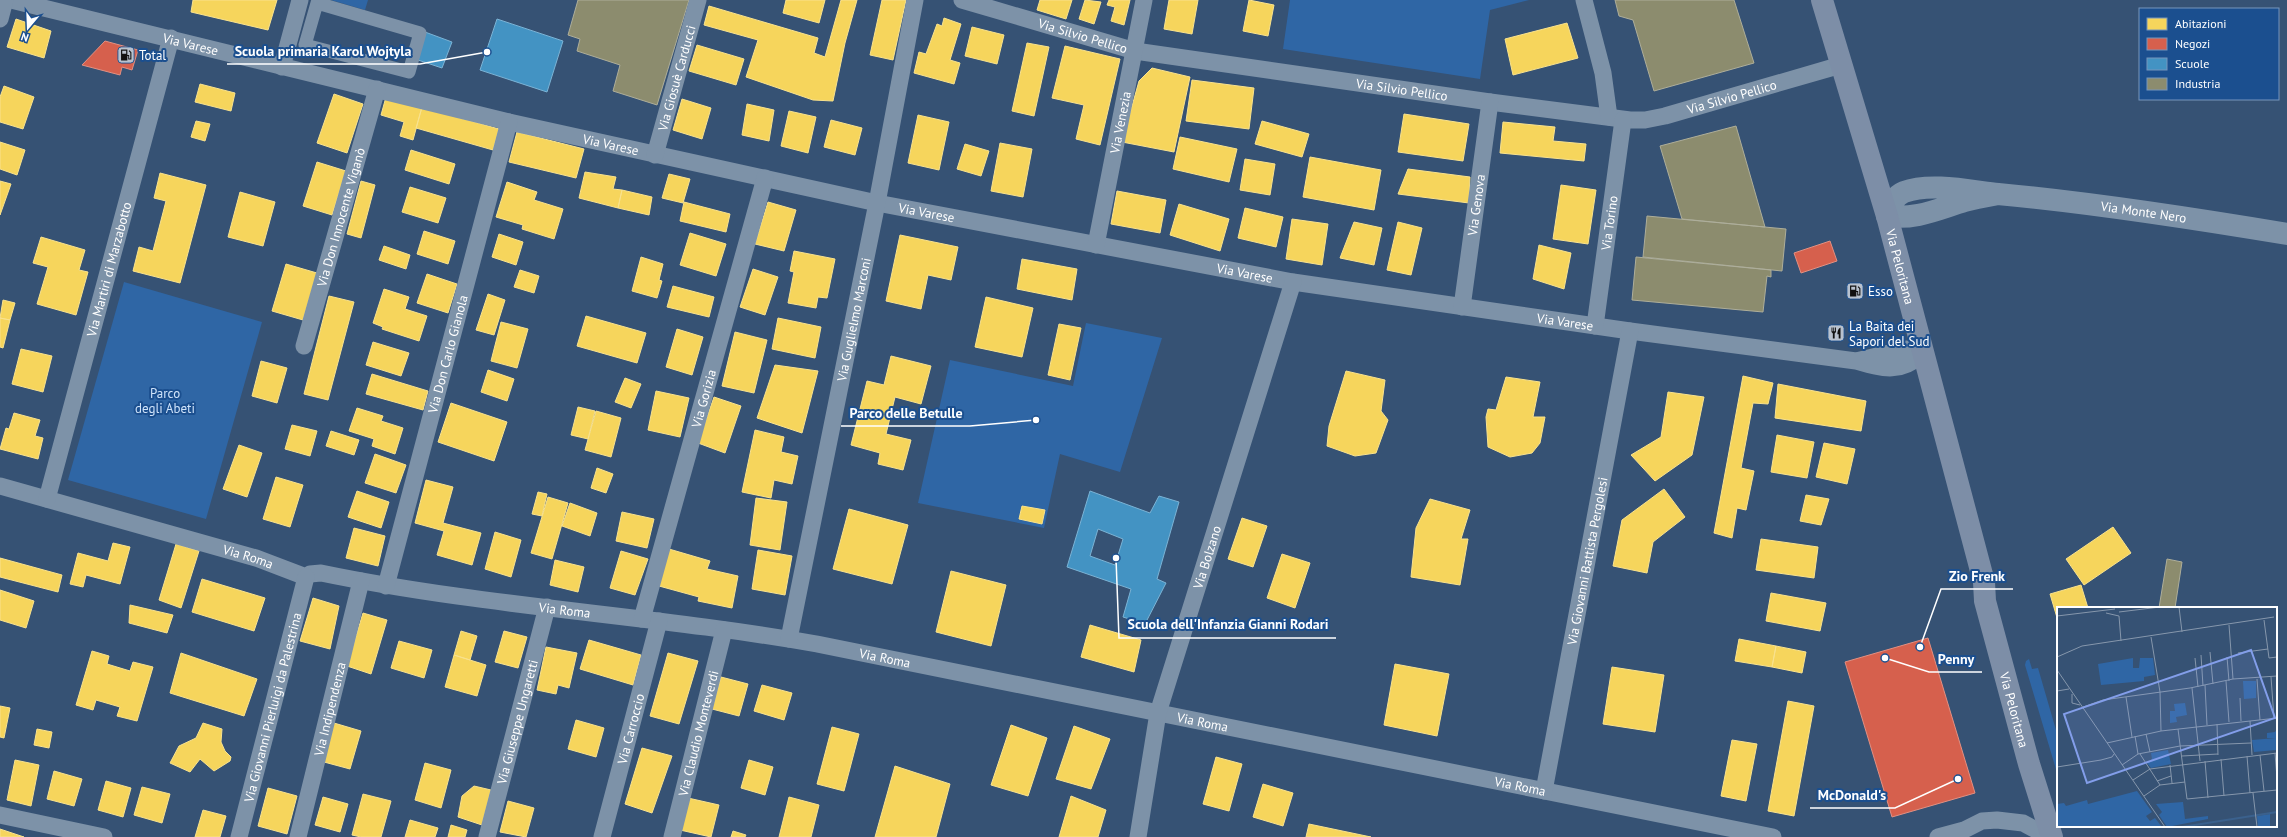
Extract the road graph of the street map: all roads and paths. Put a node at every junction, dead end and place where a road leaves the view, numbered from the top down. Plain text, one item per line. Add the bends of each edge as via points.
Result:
1 (5, 0) edge
2 (11, 0) edge
3 (300, 0) edge
4 (698, 0) edge
5 (914, 0) edge
6 (962, 0) edge
7 (1144, 0) edge
8 (1584, 0) edge
9 (1822, 0) edge
10 (0, 20) edge
11 (171, 38) junction
12 (305, 45) joint
13 (1135, 51) junction
14 (1841, 65) junction
15 (282, 67) junction
16 (377, 89) junction
17 (1490, 102) junction
18 (1616, 118) junction
19 (509, 122) junction
20 (655, 155) junction
21 (765, 178) junction
22 (877, 203) junction
23 (1887, 216) junction
24 (2287, 234) edge
25 (1096, 244) junction
26 (1293, 282) junction
27 (1462, 307) junction
28 (1595, 326) junction
29 (1630, 331) junction
30 (304, 346) dead end
31 (1924, 353) junction
32 (0, 486) edge
33 (47, 499) junction
34 (306, 577) junction
35 (361, 581) junction
36 (1984, 582) junction
37 (386, 586) junction
38 (547, 607) junction
39 (642, 619) junction
40 (658, 621) junction
41 (724, 630) junction
42 (789, 639) junction
43 (1158, 713) junction
44 (1544, 791) junction
45 (2057, 807) edge
46 (0, 815) edge
47 (2062, 827) edge
48 (104, 837) edge
49 (239, 837) edge
50 (298, 837) edge
51 (487, 837) edge
52 (602, 837) edge
53 (672, 837) edge
54 (1138, 837) edge
55 (1772, 837) edge
56 (1938, 837) edge
57 (2051, 837) edge
58 (2065, 837) edge

1 - 10 street
2 - 11 street, Via Varese
3 - 15 street
4 - 20 street, Via Giosuè Carducci
5 - 22 street, Via Guglielmo Marconi
6 - 13 street, Via Silvio Pellico
7 - 13 street, Via Venezia
8 - 18 street, Via Torino
9 - 14 main road, Via Peloritana
11 - 15 street, Via Varese
11 - 33 street, Via Martiri di Marzabotto
12 - 12 street via 409,72 420,33 317,3
13 - 17 street, Via Silvio Pellico
13 - 25 street, Via Venezia
14 - 18 street, Via Silvio Pellico via 1665,116 1645,120
14 - 23 main road, Via Peloritana
15 - 16 street, Via Varese
16 - 19 street, Via Varese
16 - 30 street, Via Don Innocente Viganò
17 - 18 street, Via Silvio Pellico
17 - 27 street, Via Genova
18 - 28 street, Via Torino
19 - 20 street, Via Varese
19 - 37 street, Via Don Carlo Gianola
20 - 21 street, Via Varese
21 - 22 street, Via Varese
21 - 39 street, Via Gorizia
22 - 25 street, Via Varese
22 - 42 street, Via Guglielmo Marconi
23 - 24 street, Via Monte Nero via 1896,198 1904,192 1950,189 2056,199
23 - 31 main road, Via Peloritana
25 - 26 street, Via Varese
26 - 27 street, Via Varese
26 - 43 street, Via Bolzano
27 - 28 street, Via Varese
28 - 29 street, Via Varese
29 - 31 street, Via Varese via 1856,361 1906,348
29 - 44 street, Via Giovanni Battista Pergolesi
31 - 36 main road, Via Peloritana
32 - 33 street, Via Roma
33 - 34 street, Via Roma via 256,558
34 - 35 street, Via Roma via 321,573
34 - 49 street, Via Giovanni Pierluigi da Palestrina
35 - 37 street, Via Roma
35 - 50 street, Via Indipendenza
36 - 45 main road, Via Peloritana via 1996,598 2017,660
36 - 57 main road, Via Peloritana via 1985,601
37 - 38 street, Via Roma
38 - 39 street, Via Roma
38 - 51 street, Via Giuseppe Ungaretti
39 - 40 street, Via Roma
40 - 41 street, Via Roma
40 - 52 street, Via Carroccio
41 - 42 street, Via Roma
41 - 53 street, Via Claudio Monteverdi
42 - 43 street, Via Roma
43 - 44 street, Via Roma
43 - 54 street, Via Bolzano
44 - 55 street, Via Roma
46 - 48 street
47 - 58 main road
56 - 57 street via 1964,830 1982,821 1997,820 2023,823

